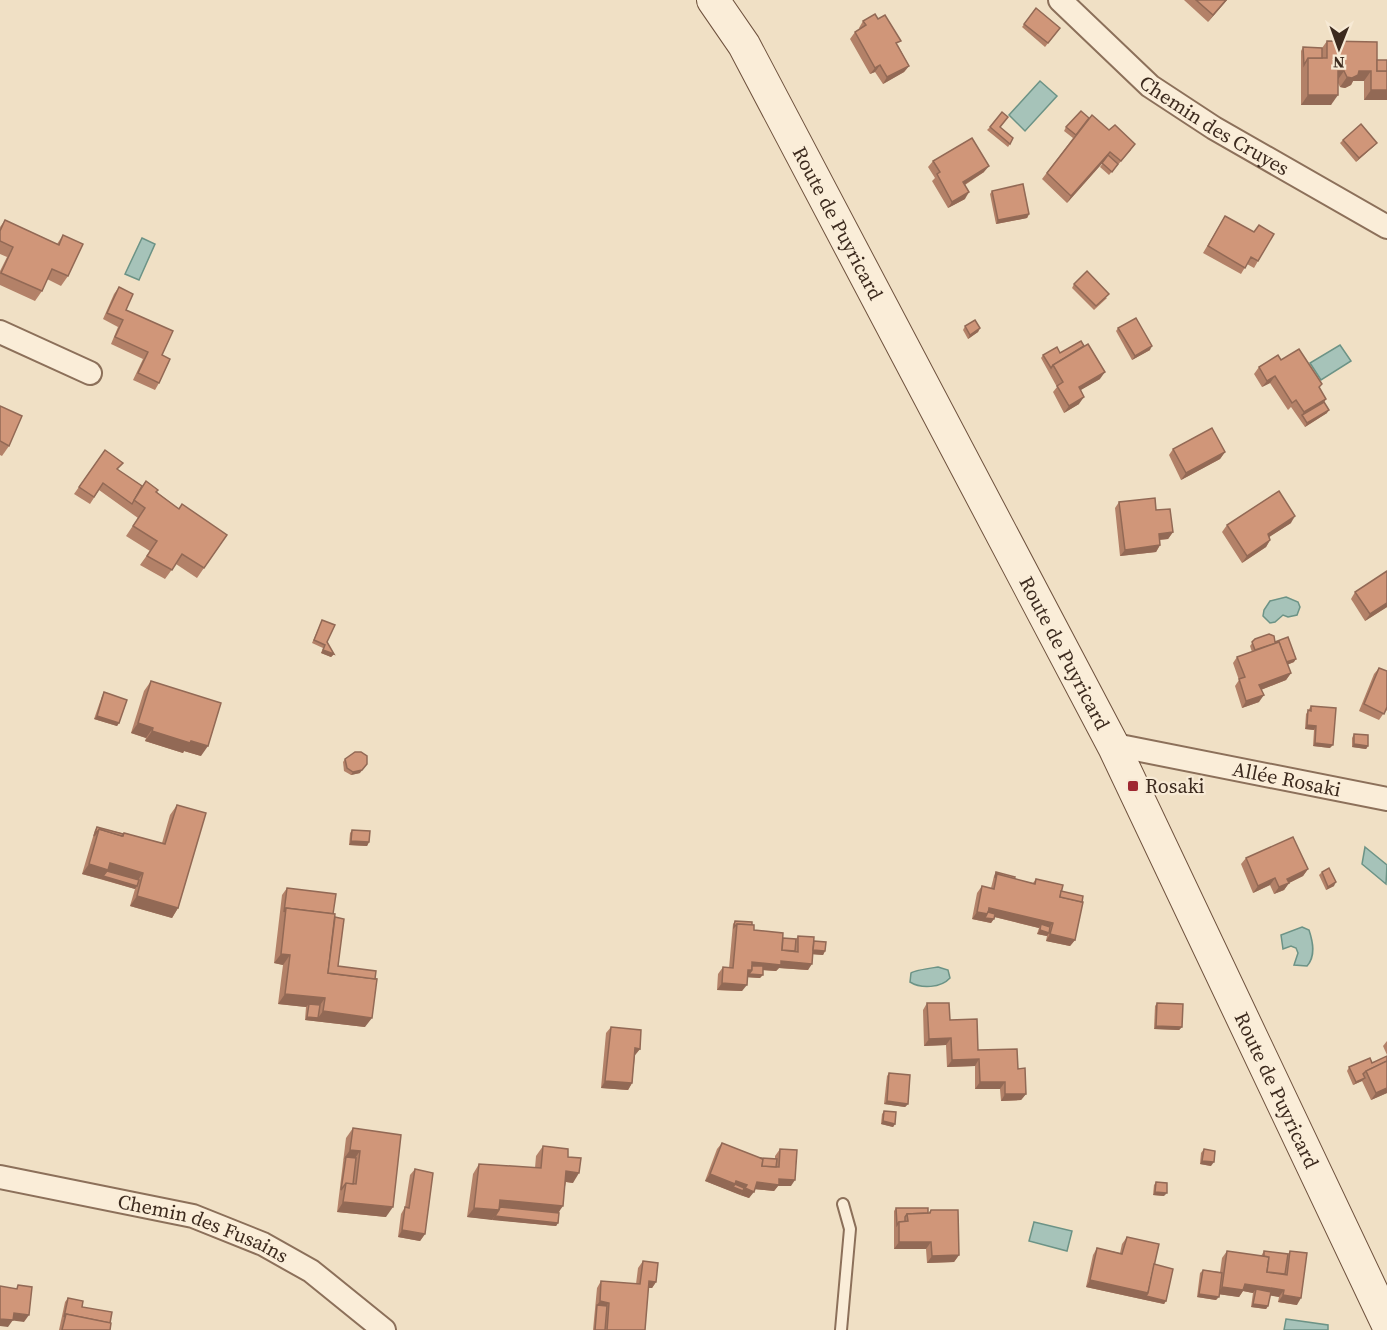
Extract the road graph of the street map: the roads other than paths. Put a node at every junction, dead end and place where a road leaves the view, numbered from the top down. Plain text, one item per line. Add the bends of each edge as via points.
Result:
1 (712, 0) edge
2 (1060, 0) edge
3 (1387, 227) edge
4 (0, 332) edge
5 (90, 373) dead end
6 (1114, 747) junction
7 (1387, 799) edge
8 (0, 1177) edge
9 (843, 1204) dead end
10 (1387, 1323) edge
11 (384, 1330) edge
12 (841, 1330) edge

1 - 6 main road, Route de Puyricard via 750,56
2 - 3 street, Chemin des Cruyes via 1150,86 1214,128
4 - 5 street
6 - 7 street, Allée Rosaki
6 - 10 main road, Route de Puyricard
8 - 11 street, Chemin des Fusains via 193,1216 263,1244 310,1271
9 - 12 lane via 850,1229

